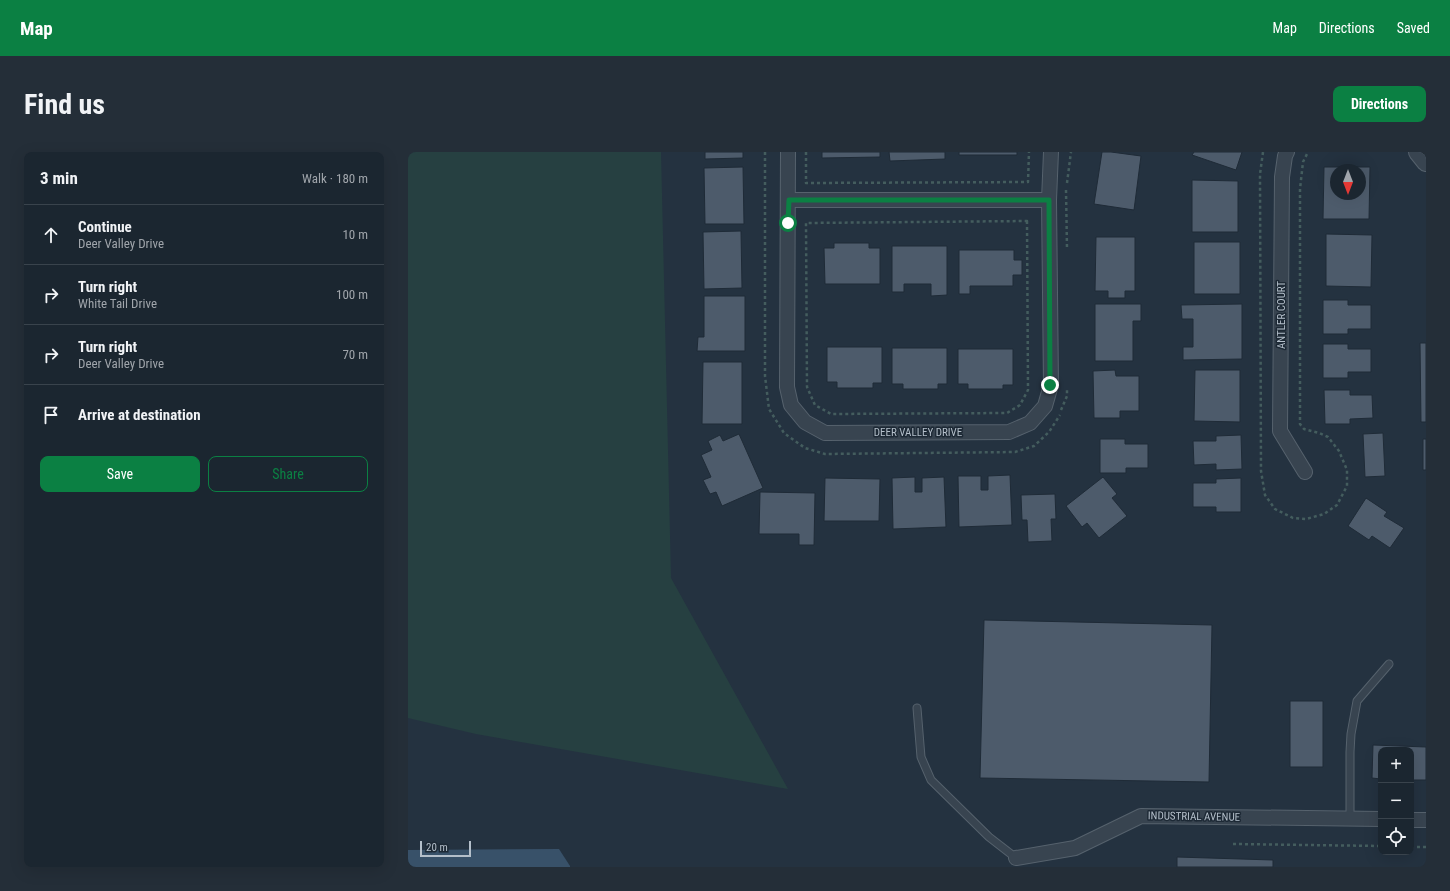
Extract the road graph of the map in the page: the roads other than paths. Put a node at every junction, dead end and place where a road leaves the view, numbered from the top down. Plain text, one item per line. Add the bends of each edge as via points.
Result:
1 (788, 152) edge
2 (1051, 152) edge
3 (1287, 152) edge
4 (1418, 152) edge
5 (1426, 162) edge
6 (789, 200) junction
7 (1049, 200) junction
8 (1305, 472) dead end
9 (1389, 664) dead end
10 (917, 708) dead end
11 (1350, 819) junction
12 (1378, 819) edge
13 (1414, 820) edge
14 (1426, 820) edge
15 (1016, 858) joint

1 - 6 street, DEER VALLEY DRIVE
2 - 7 street, DEER VALLEY DRIVE
3 - 8 street, ANTLER COURT via 1284,156 1282,177 1280,431
4 - 5 street
6 - 7 street
6 - 7 street, DEER VALLEY DRIVE via 787,387 791,405 805,422 825,433 849,433 1009,432 1030,423 1046,406 1050,385
9 - 11 lane via 1357,701 1351,734
10 - 15 lane via 921,757 931,780 983,832
11 - 12 street, INDUSTRIAL AVENUE
11 - 15 street, INDUSTRIAL AVENUE via 1141,816 1075,848
13 - 14 street

